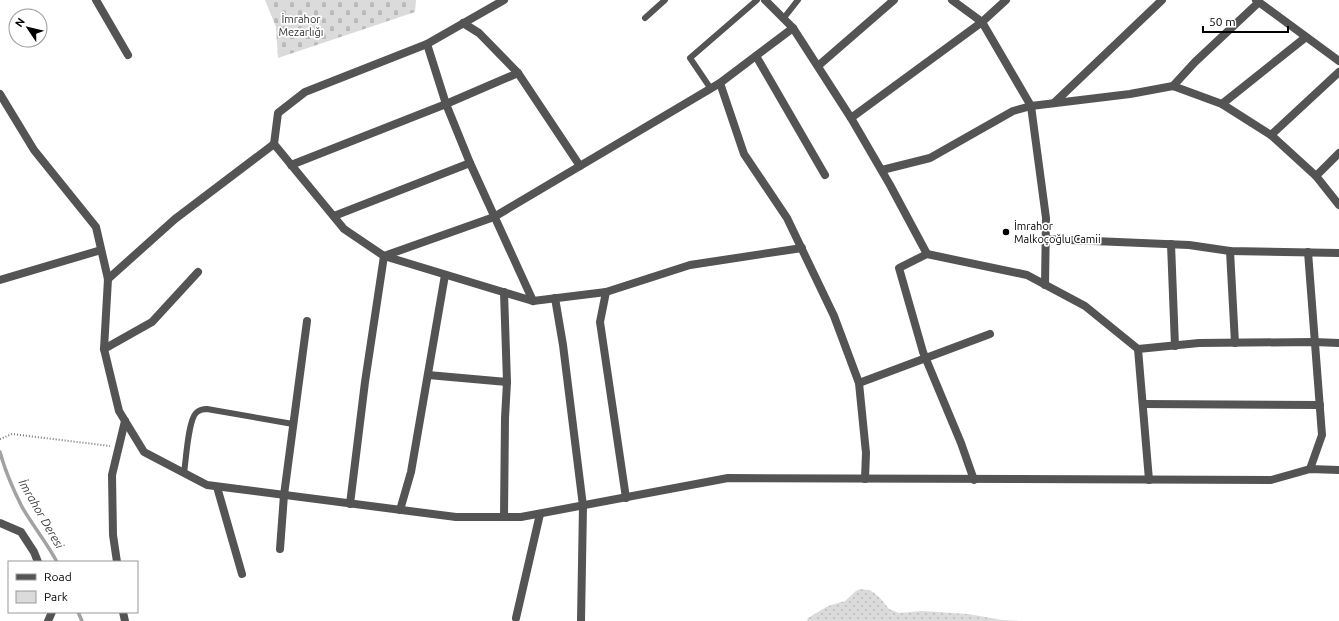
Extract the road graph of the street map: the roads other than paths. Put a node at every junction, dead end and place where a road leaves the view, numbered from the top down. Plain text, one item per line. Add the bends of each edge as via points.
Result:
1 (96, 0) edge
2 (504, 0) edge
3 (665, 0) edge
4 (757, 0) edge
5 (765, 0) edge
6 (798, 0) edge
7 (894, 0) edge
8 (952, 0) edge
9 (1006, 0) edge
10 (1162, 0) edge
11 (1257, 1) edge
12 (645, 18) dead end
13 (783, 19) junction
14 (982, 22) junction
15 (463, 23) junction
16 (793, 28) junction
17 (1306, 37) junction
18 (426, 44) junction
19 (128, 55) dead end
20 (756, 56) junction
21 (1339, 61) edge
22 (818, 66) junction
23 (1339, 72) edge
24 (518, 73) junction
25 (720, 83) junction
26 (1173, 86) junction
27 (711, 89) junction
28 (0, 94) edge
29 (1054, 103) junction
30 (446, 104) junction
31 (1222, 104) junction
32 (1031, 106) junction
33 (851, 118) junction
34 (1270, 135) junction
35 (274, 144) junction
36 (1339, 154) edge
37 (470, 163) junction
38 (291, 165) junction
39 (580, 166) junction
40 (882, 170) junction
41 (825, 175) dead end
42 (1316, 176) junction
43 (1339, 205) edge
44 (334, 216) junction
45 (494, 216) junction
46 (1046, 239) junction
47 (1171, 244) junction
48 (802, 248) junction
49 (101, 250) junction
50 (1230, 251) junction
51 (1308, 252) junction
52 (1339, 253) edge
53 (927, 254) junction
54 (384, 256) junction
55 (198, 272) dead end
56 (445, 275) junction
57 (108, 279) junction
58 (0, 280) edge
59 (1046, 285) junction
60 (504, 292) junction
61 (606, 292) junction
62 (555, 298) junction
63 (533, 301) junction
64 (307, 321) dead end
65 (990, 334) dead end
66 (1314, 342) junction
67 (1235, 343) junction
68 (1339, 343) edge
69 (1175, 346) junction
70 (104, 349) junction
71 (1138, 349) junction
72 (925, 359) junction
73 (428, 375) junction
74 (507, 382) junction
75 (859, 383) junction
76 (1143, 404) junction
77 (1320, 405) junction
78 (125, 421) junction
79 (294, 424) junction
80 (1310, 469) junction
81 (1339, 470) edge
82 (184, 473) junction
83 (865, 479) junction
84 (974, 480) junction
85 (1148, 480) junction
86 (217, 487) junction
87 (284, 495) junction
88 (626, 498) junction
89 (350, 504) junction
90 (583, 506) junction
91 (400, 510) junction
92 (540, 514) junction
93 (504, 517) junction
94 (0, 523) edge
95 (280, 549) dead end
96 (38, 561) edge
97 (117, 561) edge
98 (242, 574) dead end
99 (516, 618) dead end
100 (581, 621) edge

1 - 19 street
2 - 15 street
3 - 12 lane
4 - 27 lane via 690,58
5 - 13 street
6 - 13 lane
7 - 22 street
8 - 14 street
9 - 14 street
10 - 29 street
11 - 17 street
11 - 26 street
13 - 16 street
14 - 32 street
14 - 33 street
15 - 18 street
15 - 24 street via 479,33
16 - 20 street
16 - 22 street
17 - 21 street
17 - 31 street
18 - 30 street
18 - 35 street via 305,92 278,113
20 - 25 street
20 - 41 street
22 - 33 street
23 - 34 street
24 - 30 street
24 - 39 street
25 - 27 street
25 - 48 street via 744,154 787,218
26 - 29 street
26 - 31 street
27 - 39 street
28 - 49 street via 34,150 96,227
29 - 32 street
30 - 37 street
30 - 38 street
31 - 34 street
32 - 40 street via 1013,111 930,158
32 - 46 street via 1046,218
33 - 40 street
34 - 42 street
35 - 38 street
35 - 57 street via 175,219
36 - 42 street
37 - 44 street
37 - 45 street
38 - 44 street
39 - 45 street
40 - 53 street
42 - 43 street
44 - 54 street via 344,229
45 - 54 street
45 - 63 street
46 - 47 street
46 - 59 street
47 - 50 street
47 - 69 street
48 - 61 street via 690,265
48 - 75 street via 834,316
49 - 57 street
49 - 58 street
50 - 51 street
50 - 67 street
51 - 52 street
51 - 66 street
53 - 59 street via 1027,275
53 - 72 street via 899,268
54 - 56 street
54 - 89 street
55 - 70 street via 152,322
56 - 60 street
56 - 73 street
57 - 70 street
59 - 71 street via 1085,306
60 - 63 street
60 - 74 street
61 - 62 street
61 - 88 street via 600,322
62 - 63 street
62 - 90 street
64 - 79 street
65 - 72 street
66 - 67 street
66 - 68 street
66 - 77 street
67 - 69 street
69 - 71 street
70 - 78 street via 119,410
71 - 76 street
72 - 75 street
72 - 84 street
73 - 74 street
73 - 91 street via 411,472
74 - 93 street
75 - 83 street via 866,453
76 - 77 street
76 - 85 street
77 - 80 street via 1322,435
78 - 82 street via 144,452
78 - 97 street via 112,475 113,535
79 - 82 lane via 208,409 199,410 191,422
79 - 87 street
80 - 81 street
80 - 85 street via 1271,480
82 - 86 street via 207,485
83 - 84 street
83 - 88 street via 728,478
84 - 85 street
86 - 87 street
86 - 98 street
87 - 89 street
87 - 95 street
88 - 90 street
89 - 91 street
90 - 92 street
90 - 100 street
91 - 93 street via 456,517
92 - 93 street
92 - 99 street
94 - 96 street via 21,532

